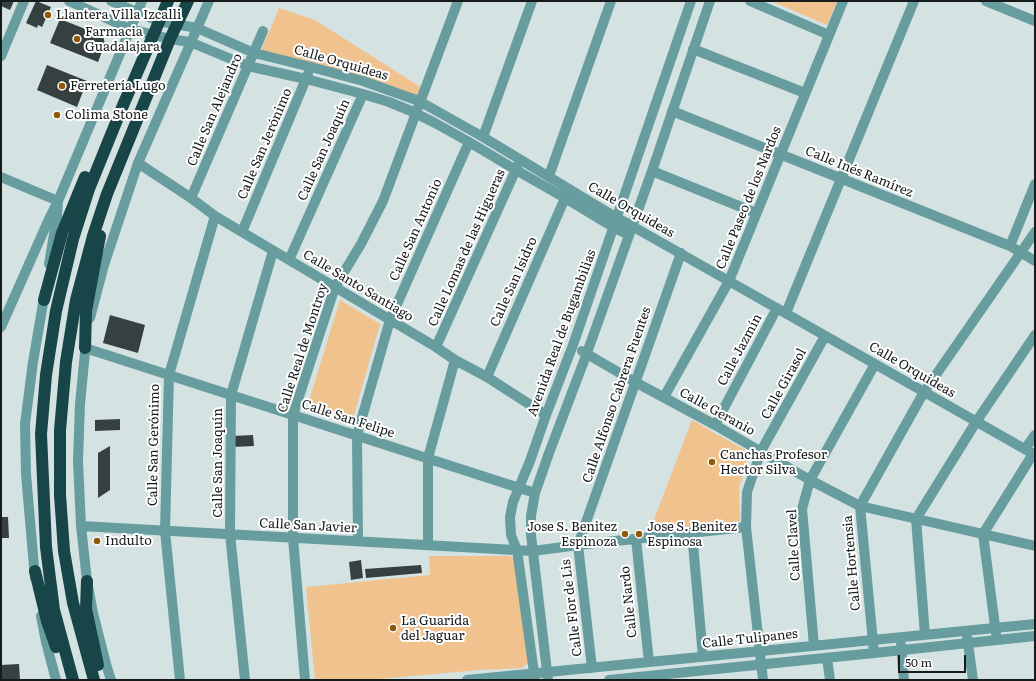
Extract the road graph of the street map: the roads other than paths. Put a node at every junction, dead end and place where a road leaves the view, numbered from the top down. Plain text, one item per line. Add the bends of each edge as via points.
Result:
1 (24, 1) edge
2 (69, 1) edge
3 (111, 1) edge
4 (142, 1) edge
5 (168, 1) edge
6 (188, 1) edge
7 (209, 1) edge
8 (458, 1) edge
9 (532, 1) edge
10 (611, 1) edge
11 (691, 1) edge
12 (710, 1) edge
13 (750, 1) edge
14 (843, 1) edge
15 (914, 1) edge
16 (986, 1) edge
17 (138, 12) junction
18 (1034, 18) edge
19 (158, 21) junction
20 (177, 24) junction
21 (197, 28) junction
22 (130, 29) junction
23 (263, 31) dead end
24 (829, 35) junction
25 (153, 36) junction
26 (170, 39) junction
27 (190, 42) junction
28 (693, 49) junction
29 (254, 53) junction
30 (1, 56) edge
31 (248, 66) junction
32 (311, 67) junction
33 (306, 79) junction
34 (805, 93) junction
35 (363, 94) junction
36 (420, 102) junction
37 (672, 111) junction
38 (415, 113) junction
39 (114, 128) junction
40 (483, 137) junction
41 (469, 142) junction
42 (780, 155) junction
43 (521, 160) junction
44 (138, 163) junction
45 (516, 170) junction
46 (652, 171) junction
47 (549, 176) junction
48 (1, 177) edge
49 (841, 179) junction
50 (1035, 184) edge
51 (107, 194) junction
52 (191, 198) junction
53 (565, 198) junction
54 (58, 202) junction
55 (756, 213) junction
56 (215, 216) junction
57 (615, 223) junction
58 (631, 230) junction
59 (242, 232) junction
60 (1035, 232) edge
61 (1010, 246) junction
62 (273, 251) junction
63 (1021, 252) junction
64 (681, 253) junction
65 (289, 260) junction
66 (1035, 261) edge
67 (728, 281) junction
68 (335, 287) junction
69 (44, 300) junction
70 (782, 311) junction
71 (4, 312) edge
72 (390, 320) junction
73 (1, 327) edge
74 (1035, 334) edge
75 (826, 336) junction
76 (573, 345) junction
77 (436, 347) junction
78 (85, 348) junction
79 (587, 353) junction
80 (455, 360) junction
81 (875, 364) junction
82 (169, 375) junction
83 (487, 377) junction
84 (635, 382) junction
85 (924, 392) junction
86 (231, 395) junction
87 (664, 397) junction
88 (293, 415) junction
89 (546, 415) junction
90 (976, 422) junction
91 (715, 425) junction
92 (357, 435) junction
93 (1035, 435) edge
94 (761, 451) junction
95 (1031, 453) edge
96 (428, 458) junction
97 (810, 480) junction
98 (519, 488) junction
99 (535, 493) junction
100 (860, 506) junction
101 (916, 519) junction
102 (81, 526) junction
103 (746, 527) junction
104 (166, 531) junction
105 (692, 533) junction
106 (230, 534) junction
107 (983, 534) junction
108 (293, 538) junction
109 (636, 539) junction
110 (358, 541) junction
111 (428, 545) junction
112 (578, 545) junction
113 (1035, 546) edge
114 (517, 550) junction
115 (532, 551) junction
116 (34, 571) junction
117 (87, 581) junction
118 (1035, 624) edge
119 (995, 628) junction
120 (967, 631) junction
121 (925, 635) junction
122 (1035, 636) edge
123 (900, 637) junction
124 (872, 640) junction
125 (996, 640) junction
126 (968, 643) junction
127 (814, 646) junction
128 (902, 650) junction
129 (760, 651) junction
130 (874, 653) junction
131 (703, 657) junction
132 (828, 658) junction
133 (649, 662) junction
134 (761, 664) junction
135 (592, 668) junction
136 (548, 676) edge
137 (689, 676) edge
138 (535, 677) edge
139 (56, 680) edge
140 (73, 680) edge
141 (94, 680) edge
142 (102, 680) edge
143 (111, 680) edge
144 (180, 680) edge
145 (245, 680) edge
146 (305, 680) edge
147 (467, 680) edge
148 (615, 680) edge
149 (763, 680) edge
150 (830, 680) edge
151 (904, 680) edge
152 (973, 680) edge

1 - 30 street
2 - 22 street, Calle Orquideas
3 - 17 street, Calle Orquideas
4 - 17 street
5 - 19 highway
6 - 20 highway
7 - 21 street
8 - 36 street, Calle Real de Montroy
9 - 40 street
10 - 47 street
11 - 57 street, Avenida Real de Bugambilias
12 - 28 street
13 - 24 street
14 - 24 street, Calle Paseo de los Nardos
15 - 49 street, Calle Jazmín
16 - 18 street
17 - 19 street, Calle Orquideas
17 - 22 street
19 - 20 street, Calle Orquideas
19 - 25 highway
20 - 21 street, Calle Orquideas
20 - 26 highway
21 - 27 street
21 - 29 street, Calle Orquideas
22 - 25 street, Calle Orquideas
22 - 54 street
23 - 29 street, Calle San Alejandro
24 - 34 street, Calle Paseo de los Nardos
25 - 26 street, Calle Orquideas
25 - 39 highway
26 - 27 street, Calle Orquideas
26 - 51 highway
27 - 31 street, Calle Orquideas
27 - 44 street
28 - 34 street
28 - 37 street
29 - 31 street, Calle San Alejandro
29 - 32 street, Calle Orquideas
31 - 33 street, Calle Orquideas
31 - 52 street, Calle San Alejandro
32 - 33 street, Calle San Jerónimo
32 - 36 street, Calle Orquideas via 363,81
33 - 35 street, Calle Orquideas
33 - 59 street, Calle San Jerónimo
34 - 42 street, Calle Paseo de los Nardos
35 - 38 street, Calle Orquideas
35 - 65 street, Calle San Joaquín
36 - 38 street, Calle Real de Montroy
36 - 40 street, Calle Orquideas
37 - 42 street, Calle Inés Ramírez
37 - 46 street
38 - 41 street, Calle Orquideas
38 - 68 street, Calle Real de Montroy via 382,201 361,244
39 - 69 highway via 86,173 62,233
39 - 140 highway via 89,189 73,239 59,297 46,375 41,434 46,546 54,610
40 - 43 street, Calle Orquideas
41 - 45 street, Calle Orquideas
41 - 72 street, Calle San Antonio
42 - 49 street, Calle Inés Ramírez
42 - 55 street, Calle Paseo de los Nardos
43 - 45 street, Calle Lomas de las Higueras
43 - 47 street, Calle Orquideas
44 - 52 street, Calle Santo Santiago
44 - 78 street via 104,265
45 - 53 street, Calle Orquideas
45 - 77 street, Calle Lomas de las Higueras
46 - 55 street
46 - 58 street
47 - 57 street, Calle Orquideas
48 - 54 street
49 - 61 street, Calle Inés Ramírez
49 - 70 street, Calle Jazmín
50 - 61 street
51 - 78 highway via 86,311
51 - 141 highway via 76,300 66,362 60,430 60,495 64,551 73,603
52 - 56 street, Calle Santo Santiago
53 - 57 street, Calle Orquideas
53 - 83 street, Calle San Isidro
54 - 69 street
54 - 71 street
55 - 67 street, Calle Paseo de los Nardos
56 - 59 street, Calle Santo Santiago
56 - 82 street, Calle San Gerónimo
57 - 58 street, Calle Orquideas
57 - 76 street, Avenida Real de Bugambilias
58 - 64 street, Calle Orquideas
58 - 79 street
59 - 62 street, Calle Santo Santiago
60 - 63 street, Calle Hortensia
61 - 63 street, Calle Inés Ramírez
62 - 65 street, Calle Santo Santiago
62 - 86 street, Calle San Joaquín
63 - 66 street, Calle Inés Ramírez
63 - 85 street, Calle Hortensia
64 - 67 street, Calle Orquideas
64 - 84 street, Calle Alfonso Cabrera Fuentes
65 - 68 street, Calle Santo Santiago
67 - 70 street, Calle Orquideas
67 - 87 street, Calle Paseo de los Nardos
68 - 72 street, Calle Santo Santiago
68 - 88 street, Calle Real de Montroy
69 - 116 street via 25,424 26,474
70 - 75 street, Calle Orquideas
70 - 91 street, Calle Jazmín
71 - 73 street
72 - 77 street, Calle Santo Santiago
72 - 92 street, Calle San Antonio
74 - 90 street
75 - 81 street, Calle Orquideas
75 - 94 street, Calle Girasol
76 - 79 street, Calle Geranio
76 - 89 street, Avenida Real de Bugambilias
77 - 80 street, Calle Santo Santiago
78 - 82 street, Calle San Felipe
78 - 102 street via 78,461
79 - 84 street, Calle Geranio
79 - 99 street
80 - 83 street, Calle Santo Santiago
80 - 96 street
81 - 85 street, Calle Orquideas
81 - 97 street, Calle Clavel
82 - 86 street, Calle San Felipe
82 - 104 street, Calle San Gerónimo
83 - 89 street, Calle Santo Santiago
84 - 87 street, Calle Geranio
84 - 112 street, Calle Alfonso Cabrera Fuentes
85 - 90 street, Calle Orquideas
85 - 100 street, Calle Hortensia
86 - 88 street, Calle San Felipe
86 - 106 street, Calle San Joaquín
87 - 91 street, Calle Geranio
88 - 92 street, Calle San Felipe
88 - 108 street, Calle Real de Montroy
89 - 98 street, Avenida Real de Bugambilias
90 - 95 street, Calle Orquideas
90 - 101 street
91 - 94 street, Calle Geranio
92 - 96 street, Calle San Felipe
92 - 110 street, Calle San Antonio
93 - 95 street
94 - 97 street, Calle Geranio
94 - 103 street, Calle Girasol via 747,492
95 - 107 street
96 - 98 street, Calle San Felipe
96 - 111 street
97 - 100 street, Calle Geranio
97 - 127 street, Calle Clavel via 802,509
98 - 99 street, Calle San Felipe
98 - 114 street, Avenida Real de Bugambilias via 510,517 511,535
99 - 115 street via 531,516
100 - 101 street, Calle Geranio
100 - 124 street, Calle Hortensia
101 - 107 street, Calle Geranio
101 - 121 street
102 - 104 street, Calle San Javier
102 - 117 street
103 - 105 street, Calle San Javier
103 - 129 street, Calle Girasol
104 - 106 street, Calle San Javier
104 - 144 street, Calle San Gerónimo
105 - 109 street, Calle San Javier
105 - 131 street
106 - 108 street, Calle San Javier
106 - 145 street, Calle San Joaquín
107 - 113 street, Calle Geranio
107 - 119 street
108 - 110 street, Calle San Javier
108 - 146 street, Calle Real de Montroy
109 - 112 street, Calle San Javier
109 - 133 street, Calle Nardo
110 - 111 street, Calle San Javier
111 - 114 street, Calle San Javier
112 - 115 street, Calle San Javier
112 - 135 street, Calle Flor de Lis
114 - 115 street, Calle San Javier
114 - 138 street, Avenida Real de Bugambilias
115 - 136 street
116 - 139 street via 46,642
116 - 140 highway via 47,621 59,654
117 - 142 highway via 86,609
117 - 143 street
118 - 119 street, Calle Tulipanes
119 - 120 street, Calle Tulipanes
119 - 125 street
120 - 121 street, Calle Tulipanes
120 - 126 street
121 - 123 street, Calle Tulipanes
122 - 125 street, Calle Tulipanes
123 - 124 street, Calle Tulipanes
123 - 128 street
124 - 127 street, Calle Tulipanes
124 - 130 street, Calle Hortensia
125 - 126 street, Calle Tulipanes
126 - 128 street, Calle Tulipanes
126 - 152 street
127 - 129 street, Calle Tulipanes
128 - 130 street, Calle Tulipanes
128 - 151 street
129 - 131 street, Calle Tulipanes
129 - 134 street, Calle Girasol
130 - 132 street, Calle Tulipanes
131 - 133 street, Calle Tulipanes
132 - 134 street, Calle Tulipanes
132 - 150 street
133 - 135 street, Calle Tulipanes
134 - 137 street, Calle Tulipanes
134 - 149 street, Calle Girasol
135 - 136 street, Calle Tulipanes
136 - 138 street, Calle Tulipanes
137 - 148 street, Calle Tulipanes
138 - 147 street, Calle Tulipanes

